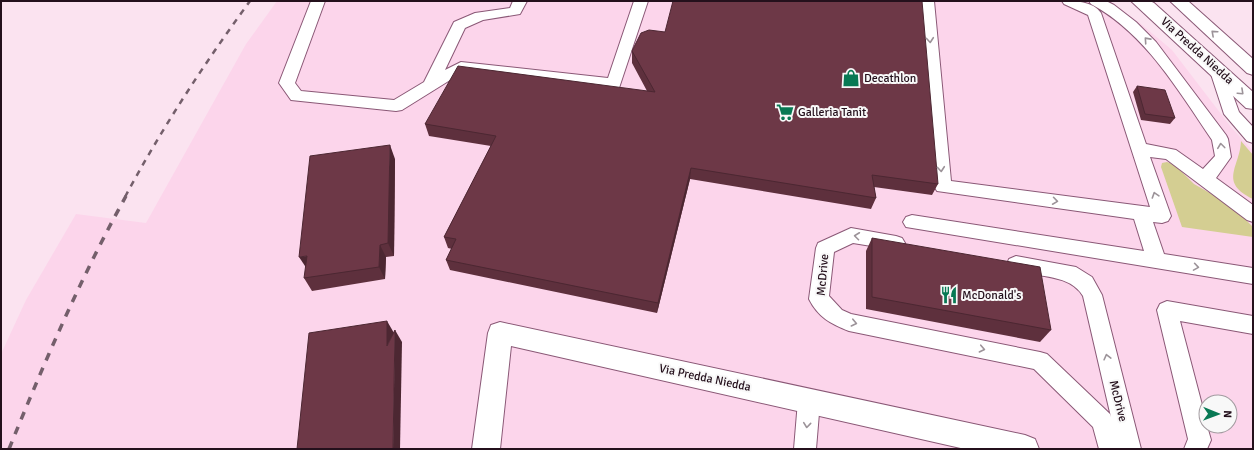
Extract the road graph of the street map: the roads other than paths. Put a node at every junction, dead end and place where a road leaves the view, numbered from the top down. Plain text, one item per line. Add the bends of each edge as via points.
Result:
1 (318, 1) edge
2 (520, 1) edge
3 (641, 1) edge
4 (927, 1) edge
5 (1069, 1) edge
6 (1096, 1) edge
7 (1139, 1) edge
8 (1178, 1) edge
9 (1229, 47) junction
10 (1253, 60) edge
11 (1216, 68) junction
12 (1253, 68) edge
13 (430, 86) junction
14 (1253, 103) edge
15 (1253, 137) edge
16 (1139, 149) junction
17 (1205, 179) junction
18 (1250, 211) edge
19 (1141, 213) junction
20 (912, 222) dead end
21 (913, 246) edge
22 (999, 261) edge
23 (1157, 261) junction
24 (1253, 276) edge
25 (1253, 324) edge
26 (809, 401) junction
27 (486, 449) edge
28 (805, 449) edge
29 (1024, 449) edge
30 (1110, 449) edge
31 (1130, 449) edge
32 (1195, 449) edge

1 - 13 lane via 287,83 296,96 396,106
2 - 13 lane via 515,11 480,16 459,25
3 - 13 lane via 614,84 461,67
4 -> 19 lane via 943,186
5 - 16 lane via 1094,13
17 -> 6 lane via 1223,157 1220,139 1148,41 1129,22
7 - 11 street, Via Predda Niedda
9 -> 8 street, Via Predda Niedda
9 - 10 lane
9 - 12 street, Via Predda Niedda
11 -> 14 street, Via Predda Niedda
11 - 15 lane via 1232,114
16 - 17 lane via 1170,154
19 -> 16 lane via 1162,216
17 - 18 lane
19 - 23 lane
20 - 23 lane
21 -> 30 lane, McDrive via 851,235 825,248 819,299 835,316 849,322 1040,361 1102,421
31 -> 22 lane, McDrive via 1092,295 1085,283 1069,273
23 -> 24 lane
25 - 32 lane via 1167,310 1200,440
26 - 27 street, Via Predda Niedda via 500,333
26 -> 28 lane
26 - 29 street, Via Predda Niedda

